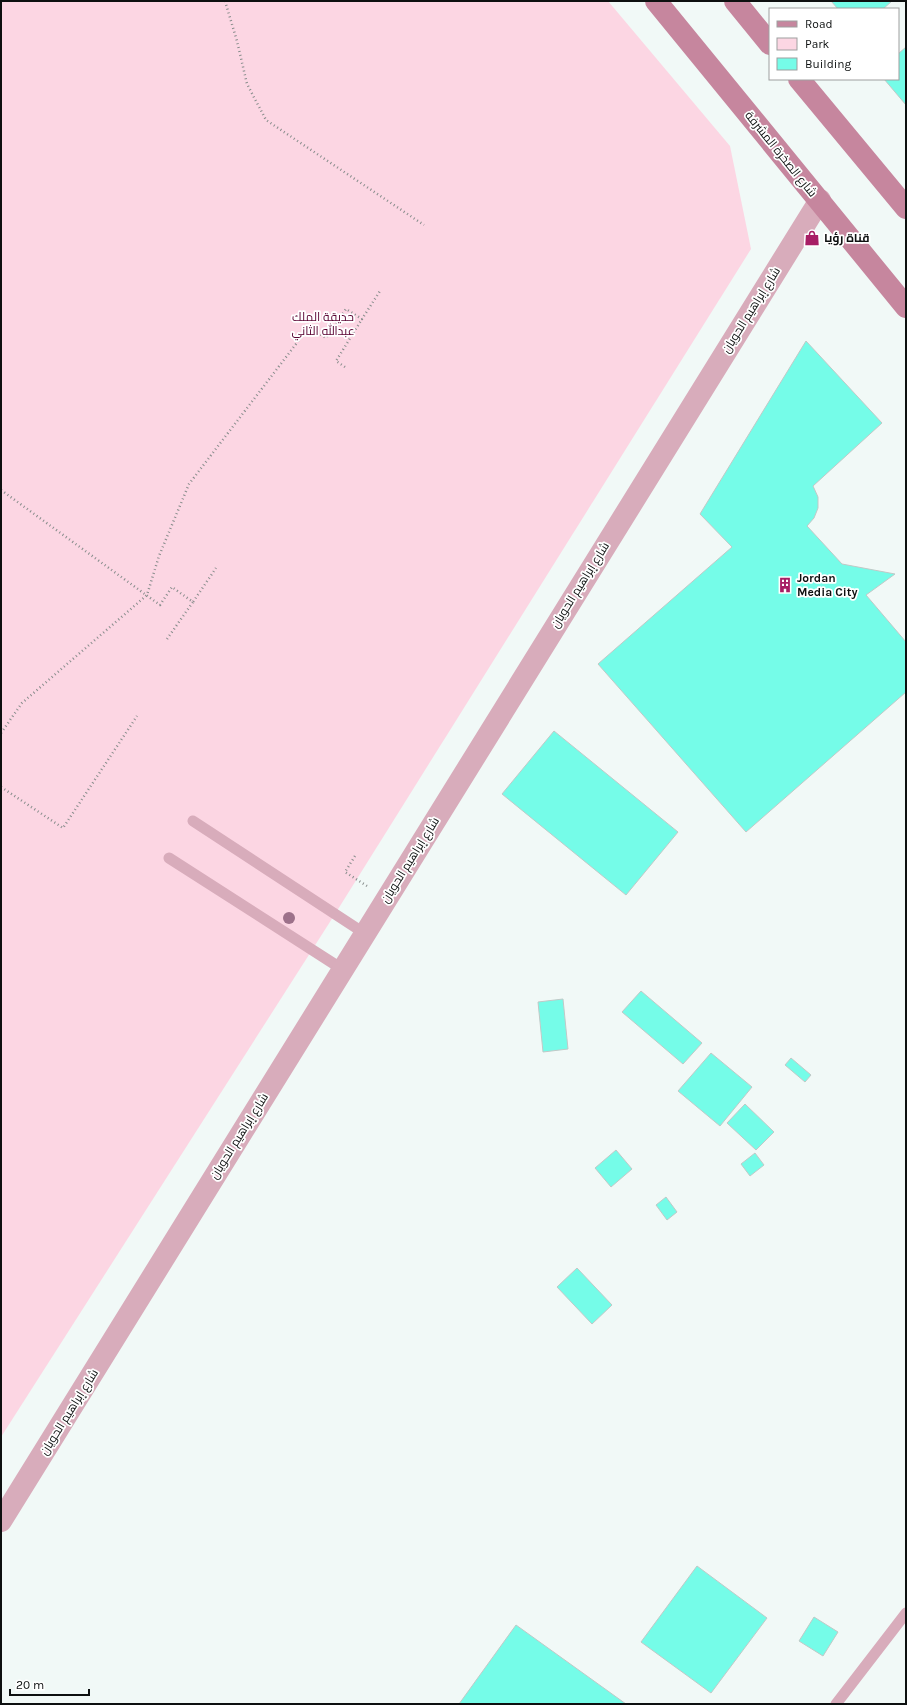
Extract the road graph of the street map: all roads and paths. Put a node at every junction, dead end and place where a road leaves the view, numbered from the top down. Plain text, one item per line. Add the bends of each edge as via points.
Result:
1 (225, 1) edge
2 (656, 1) edge
3 (734, 1) edge
4 (769, 43) edge
5 (800, 80) edge
6 (820, 200) junction
7 (906, 208) edge
8 (424, 224) dead end
9 (380, 291) dead end
10 (906, 307) edge
11 (362, 319) junction
12 (345, 367) dead end
13 (1, 490) edge
14 (216, 568) dead end
15 (147, 596) junction
16 (193, 602) junction
17 (167, 639) dead end
18 (136, 716) dead end
19 (1, 733) edge
20 (1, 787) edge
21 (193, 821) dead end
22 (355, 856) dead end
23 (170, 858) dead end
24 (357, 879) dead end
25 (364, 933) junction
26 (342, 969) junction
27 (1, 1521) edge
28 (906, 1613) edge
29 (836, 1704) edge

1 - 8 path via 247,84 266,120
2 - 6 main road, شارع الصخرة المشرفة
3 - 4 main road
5 - 7 main road
6 - 10 main road, شارع الصخرة المشرفة
6 - 25 street, شارع إبراهيم الحويان
9 - 11 path
11 - 12 path via 336,361
11 - 15 path via 346,309 326,338 309,327 189,484 159,556
13 - 15 path
14 - 16 path
15 - 16 path via 160,605 172,587
15 - 19 path via 22,703
16 - 17 path
18 - 20 path via 63,828
21 - 25 lane
22 - 24 path via 345,872
23 - 26 lane
25 - 26 street, شارع إبراهيم الحويان
26 - 27 street, شارع إبراهيم الحويان
28 - 29 lane

